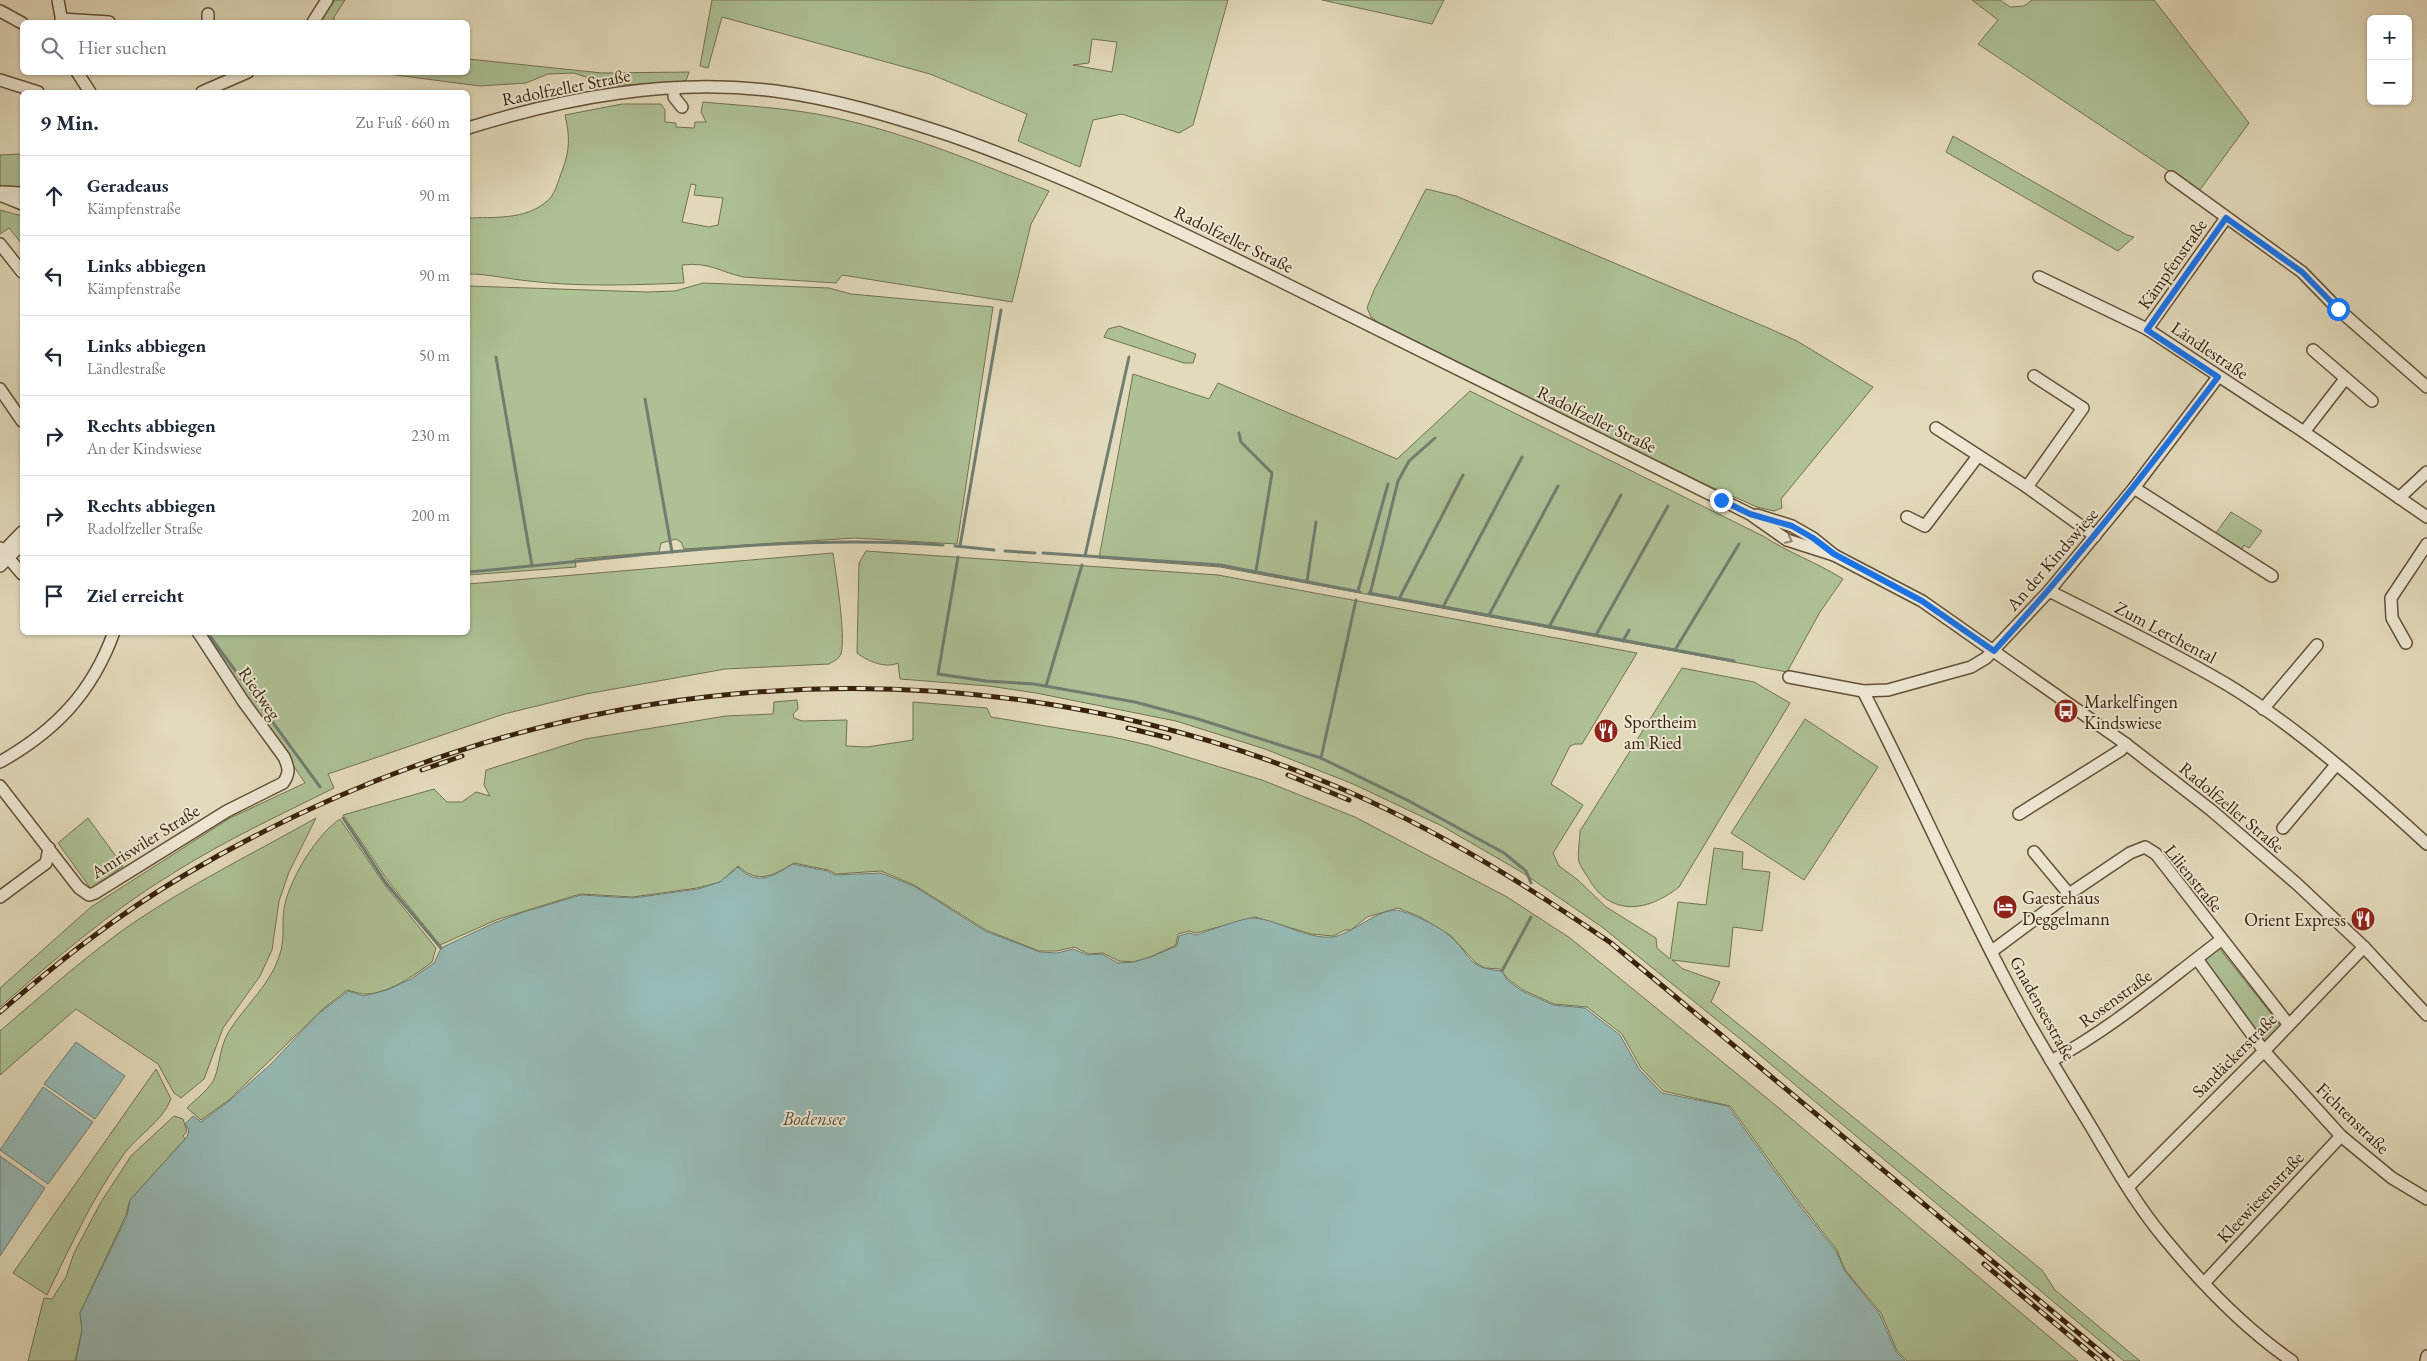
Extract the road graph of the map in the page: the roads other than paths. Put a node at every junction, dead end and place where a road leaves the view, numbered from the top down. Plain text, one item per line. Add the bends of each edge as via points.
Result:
1 (58, 0) edge
2 (327, 0) edge
3 (0, 12) edge
4 (61, 20) edge
5 (314, 20) edge
6 (20, 22) edge
7 (78, 75) edge
8 (241, 75) edge
9 (0, 80) edge
10 (674, 88) junction
11 (32, 90) edge
12 (85, 90) edge
13 (207, 90) edge
14 (682, 107) dead end
15 (470, 127) edge
16 (2170, 177) dead end
17 (20, 193) edge
18 (0, 194) edge
19 (20, 203) edge
20 (2226, 218) junction
21 (0, 244) edge
22 (20, 269) edge
23 (2039, 277) dead end
24 (2147, 330) junction
25 (2313, 350) dead end
26 (2034, 376) dead end
27 (2218, 377) junction
28 (2346, 379) junction
29 (2427, 387) edge
30 (0, 389) edge
31 (2372, 401) dead end
32 (20, 418) edge
33 (1936, 428) dead end
34 (2304, 432) junction
35 (1978, 456) junction
36 (2427, 472) edge
37 (2027, 487) junction
38 (2134, 488) junction
39 (2399, 498) junction
40 (1907, 517) dead end
41 (2427, 517) edge
42 (20, 534) edge
43 (2095, 536) junction
44 (2427, 544) edge
45 (20, 545) edge
46 (2, 556) edge
47 (20, 572) edge
48 (2272, 576) dead end
49 (2049, 591) junction
50 (113, 635) edge
51 (200, 635) edge
52 (2406, 643) dead end
53 (2316, 645) dead end
54 (1994, 651) junction
55 (1790, 678) dead end
56 (1863, 691) junction
57 (2262, 709) junction
58 (2126, 744) junction
59 (0, 762) edge
60 (2336, 765) junction
61 (289, 775) joint
62 (0, 786) edge
63 (2019, 814) dead end
64 (2283, 828) dead end
65 (2427, 844) edge
66 (49, 848) junction
67 (2034, 852) dead end
68 (2069, 894) junction
69 (0, 898) edge
70 (2221, 940) junction
71 (2364, 947) junction
72 (1992, 951) junction
73 (2197, 959) junction
74 (2427, 1016) edge
75 (2289, 1025) junction
76 (2264, 1051) junction
77 (2051, 1061) junction
78 (2341, 1136) junction
79 (2128, 1187) junction
80 (2427, 1199) edge
81 (2204, 1283) junction
82 (2427, 1356) edge
83 (2292, 1361) edge
84 (2426, 1361) edge

1 - 4 street
2 - 5 street
3 - 6 street
7 - 12 street
8 - 13 street
9 - 11 street
10 - 14 street via 674,97
10 - 15 street, Radolfzeller Straße via 577,99
10 - 54 street, Radolfzeller Straße via 772,90 836,101 883,113 1020,160 1170,227 1750,514 1787,540 1834,554 1922,601
16 - 20 street, Kämpfenstraße
17 - 18 street
18 - 19 street
20 - 24 street, Kämpfenstraße
20 - 29 street, Kämpfenstraße via 2302,272 2338,309
21 - 22 street
23 - 24 street, Ländlestraße
24 - 27 street, Ländlestraße
25 - 28 street
26 - 37 street via 2083,408
27 - 34 street, Ländlestraße
27 - 38 street, An der Kindswiese
28 - 31 street
28 - 34 street
30 - 32 street
33 - 35 street
34 - 39 street, Ländlestraße
35 - 37 street
35 - 40 street via 1925,526
36 - 39 street
37 - 43 street
38 - 43 street, An der Kindswiese
38 - 48 street
39 - 41 street, Ländlestraße
42 - 46 street
43 - 49 street, An der Kindswiese
44 - 52 street via 2391,598 2392,618
45 - 46 street
46 - 47 street
49 - 54 street, An der Kindswiese
49 - 57 street, Zum Lerchental via 2196,668
50 - 59 street via 105,657 73,706 44,735
51 - 61 street, Riedweg via 242,701 284,757
53 - 57 street
54 - 56 street via 1971,667 1888,690
54 - 58 street, Radolfzeller Straße
55 - 56 street
56 - 72 street, Gnadenseestraße
57 - 60 street, Zum Lerchental
58 - 63 street
58 - 71 street, Radolfzeller Straße via 2261,852
60 - 64 street
60 - 65 street, Zum Lerchental
61 - 66 street, Amriswiler Straße via 283,783 226,812 89,895 79,888
62 - 66 street, Amriswiler Straße
66 - 69 street via 46,863
67 - 68 street
68 - 70 street, Lilienstraße via 2130,853 2145,847 2156,854
68 - 72 street, Lilienstraße
70 - 73 street, Rosenstraße
70 - 75 street, Lilienstraße
71 - 74 street, Radolfzeller Straße
71 - 75 street, Sandäckerstraße
72 - 77 street, Gnadenseestraße
73 - 76 street
73 - 77 street, Rosenstraße via 2128,1013 2080,1046
75 - 76 street, Sandäckerstraße
76 - 78 street, Fichtenstraße
76 - 79 street, Sandäckerstraße
77 - 79 street, Gnadenseestraße
78 - 80 street, Fichtenstraße via 2392,1178
78 - 81 street, Kleewiesenstraße
79 - 81 street, Gnadenseestraße via 2163,1237
81 - 83 street, Gnadenseestraße via 2260,1336
82 - 84 street

